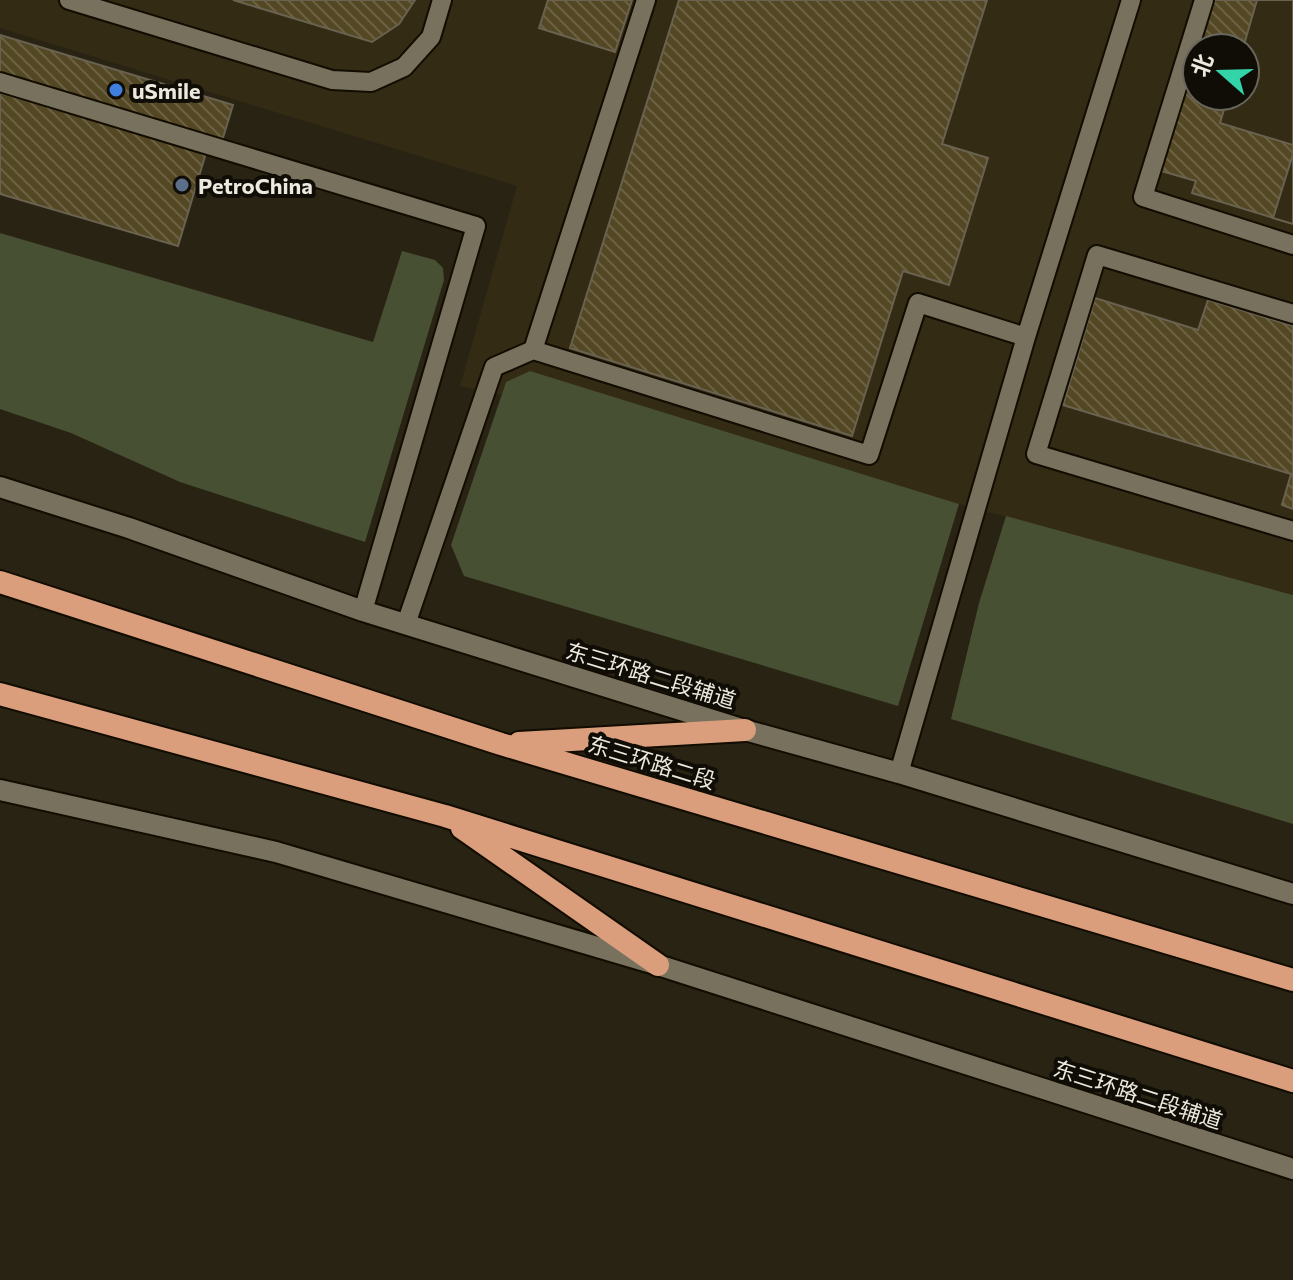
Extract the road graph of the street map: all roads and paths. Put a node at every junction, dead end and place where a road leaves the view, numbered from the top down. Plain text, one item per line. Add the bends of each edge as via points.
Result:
1 (69, 0) edge
2 (442, 0) edge
3 (646, 0) edge
4 (1131, 0) edge
5 (1204, 0) edge
6 (0, 82) edge
7 (1293, 245) edge
8 (1293, 314) edge
9 (1026, 337) junction
10 (533, 350) junction
11 (0, 487) edge
12 (1293, 531) edge
13 (0, 582) edge
14 (363, 611) junction
15 (406, 624) junction
16 (0, 694) edge
17 (745, 730) junction
18 (501, 744) junction
19 (899, 773) junction
20 (0, 790) edge
21 (445, 816) junction
22 (1293, 894) edge
23 (658, 965) junction
24 (1293, 980) edge
25 (1293, 1081) edge
26 (1293, 1169) edge

1 - 2 lane via 332,80 371,82 404,67 431,37
3 - 10 lane
4 - 9 lane
5 - 7 lane via 1143,197
6 - 14 lane via 476,226
8 - 12 lane via 1097,255 1036,454
9 - 10 lane via 918,303 869,455
9 - 19 lane
10 - 15 lane via 494,367
11 - 14 main road, 东三环路二段辅道
13 - 18 highway, 东三环路二段
14 - 15 main road, 东三环路二段辅道
15 - 17 main road, 东三环路二段辅道
16 - 21 highway
17 - 18 highway
17 - 19 main road, 东三环路二段辅道
18 - 24 highway, 东三环路二段
19 - 22 main road, 东三环路二段辅道
20 - 23 main road, 东三环路二段辅道 via 276,852
21 - 23 highway
21 - 25 highway
23 - 26 main road, 东三环路二段辅道

